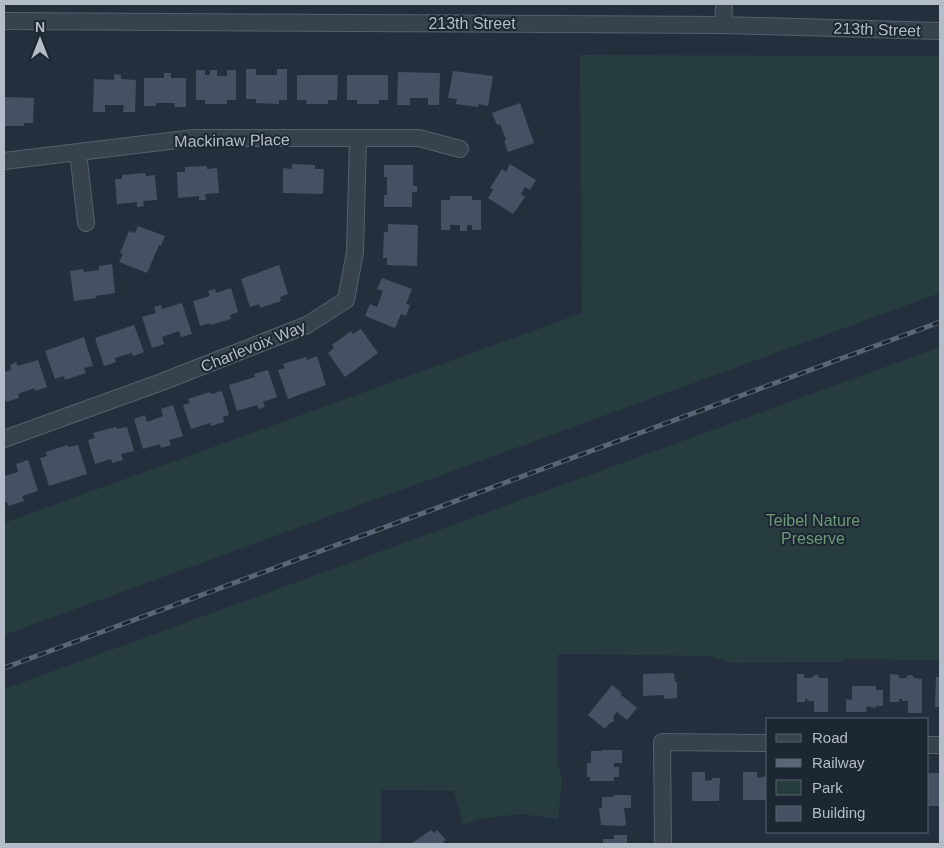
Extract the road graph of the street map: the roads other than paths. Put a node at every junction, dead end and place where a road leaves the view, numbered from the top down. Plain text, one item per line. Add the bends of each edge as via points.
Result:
1 (724, 4) edge
2 (4, 20) edge
3 (723, 25) junction
4 (940, 31) edge
5 (358, 139) junction
6 (460, 149) dead end
7 (78, 152) junction
8 (4, 161) edge
9 (86, 223) dead end
10 (4, 439) edge
11 (766, 743) edge
12 (663, 844) edge

1 - 3 street
2 - 3 street, 213th Street
3 - 4 street, 213th Street
5 - 6 street, Mackinaw Place via 419,138
5 - 7 street, Mackinaw Place via 194,138
5 - 10 street, Charlevoix Way via 355,252 346,300 307,325
7 - 8 street, Mackinaw Place
7 - 9 street
11 - 12 street via 662,742

